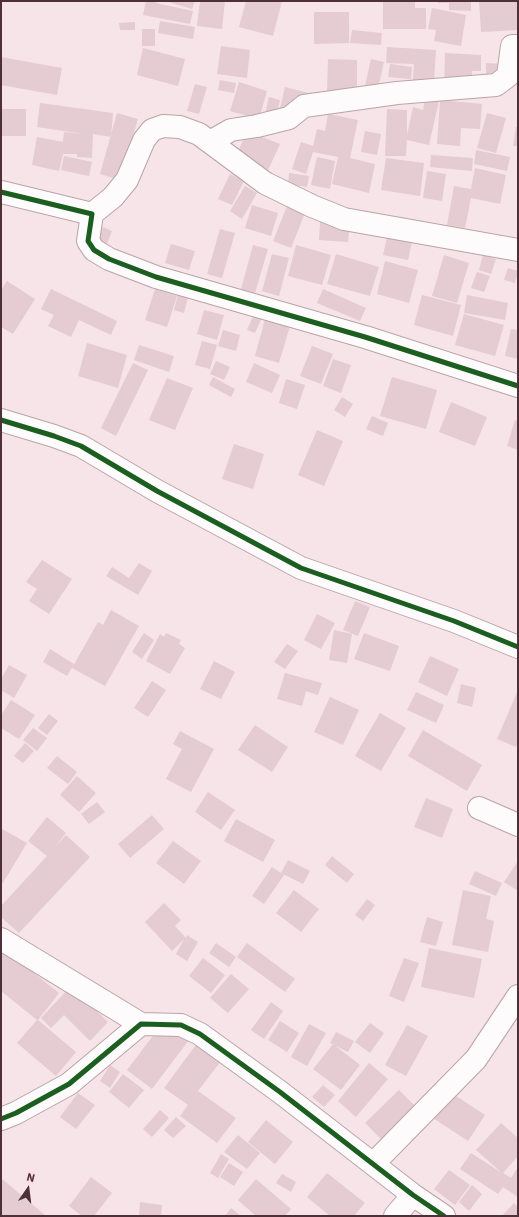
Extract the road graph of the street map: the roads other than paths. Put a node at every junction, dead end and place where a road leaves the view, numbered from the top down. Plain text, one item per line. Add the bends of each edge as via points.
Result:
1 (518, 46) edge
2 (210, 142) junction
3 (1, 192) edge
4 (92, 214) junction
5 (518, 250) edge
6 (518, 386) edge
7 (1, 420) edge
8 (518, 647) edge
9 (479, 808) dead end
10 (518, 825) edge
11 (1, 939) edge
12 (518, 996) edge
13 (141, 1024) junction
14 (1, 1119) edge
15 (373, 1164) junction
16 (413, 1195) junction
17 (395, 1216) edge
18 (444, 1216) edge

1 - 2 street via 512,46 508,76 496,85 397,93 304,106 289,118 231,130
2 - 4 street via 199,134 180,127 163,126 152,130 144,140 127,180 113,197
2 - 5 street via 265,183 344,219
3 - 4 street
4 - 6 street via 88,241 94,250 109,259 156,277 365,337
7 - 8 street via 81,446 157,491 301,568
9 - 10 street
11 - 13 street
12 - 15 street via 476,1059
13 - 14 street via 69,1084
13 - 15 street via 181,1025 200,1034
15 - 16 street
16 - 17 street
16 - 18 street

